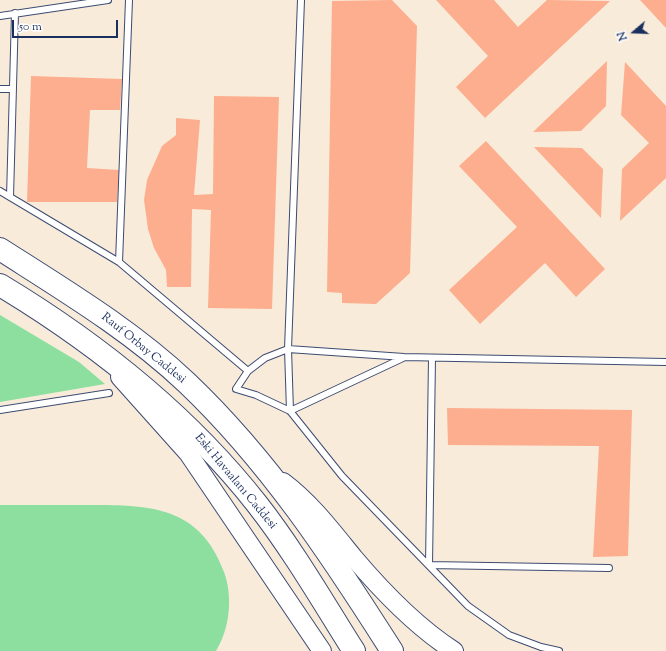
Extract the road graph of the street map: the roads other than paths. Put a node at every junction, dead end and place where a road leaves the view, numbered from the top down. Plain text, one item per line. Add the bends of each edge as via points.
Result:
1 (108, 0) edge
2 (129, 0) edge
3 (301, 0) edge
4 (15, 13) junction
5 (0, 16) edge
6 (0, 89) edge
7 (13, 89) junction
8 (0, 191) edge
9 (10, 197) junction
10 (0, 249) edge
11 (119, 262) junction
12 (0, 285) edge
13 (288, 349) junction
14 (104, 354) junction
15 (404, 357) junction
16 (432, 358) junction
17 (666, 362) edge
18 (248, 371) junction
19 (108, 393) dead end
20 (0, 410) edge
21 (290, 411) junction
22 (268, 470) junction
23 (429, 565) junction
24 (609, 568) dead end
25 (322, 651) edge
26 (354, 651) edge
27 (392, 651) edge
28 (454, 651) edge
29 (559, 651) edge

1 - 4 lane
2 - 11 lane
3 - 13 lane
4 - 5 lane
4 - 7 lane
6 - 7 lane
7 - 9 lane
8 - 9 lane
9 - 11 lane
10 - 22 highway, Rauf Orbay Caddesi via 100,314 186,382
11 - 18 lane
12 - 14 highway via 46,313
13 - 15 lane
13 - 18 lane via 265,358
13 - 21 lane
14 - 25 main road via 120,377 188,453
14 - 26 highway, Eski Havaalanı Caddesi via 167,406 226,467 278,532
15 - 16 lane
15 - 21 lane
16 - 17 lane
16 - 23 lane
18 - 21 lane via 236,388 256,394
19 - 20 lane
21 - 23 lane via 342,476
22 - 27 highway via 328,552
22 - 28 main road via 320,516 355,559 403,610
23 - 24 lane
23 - 29 lane via 468,606 509,635

